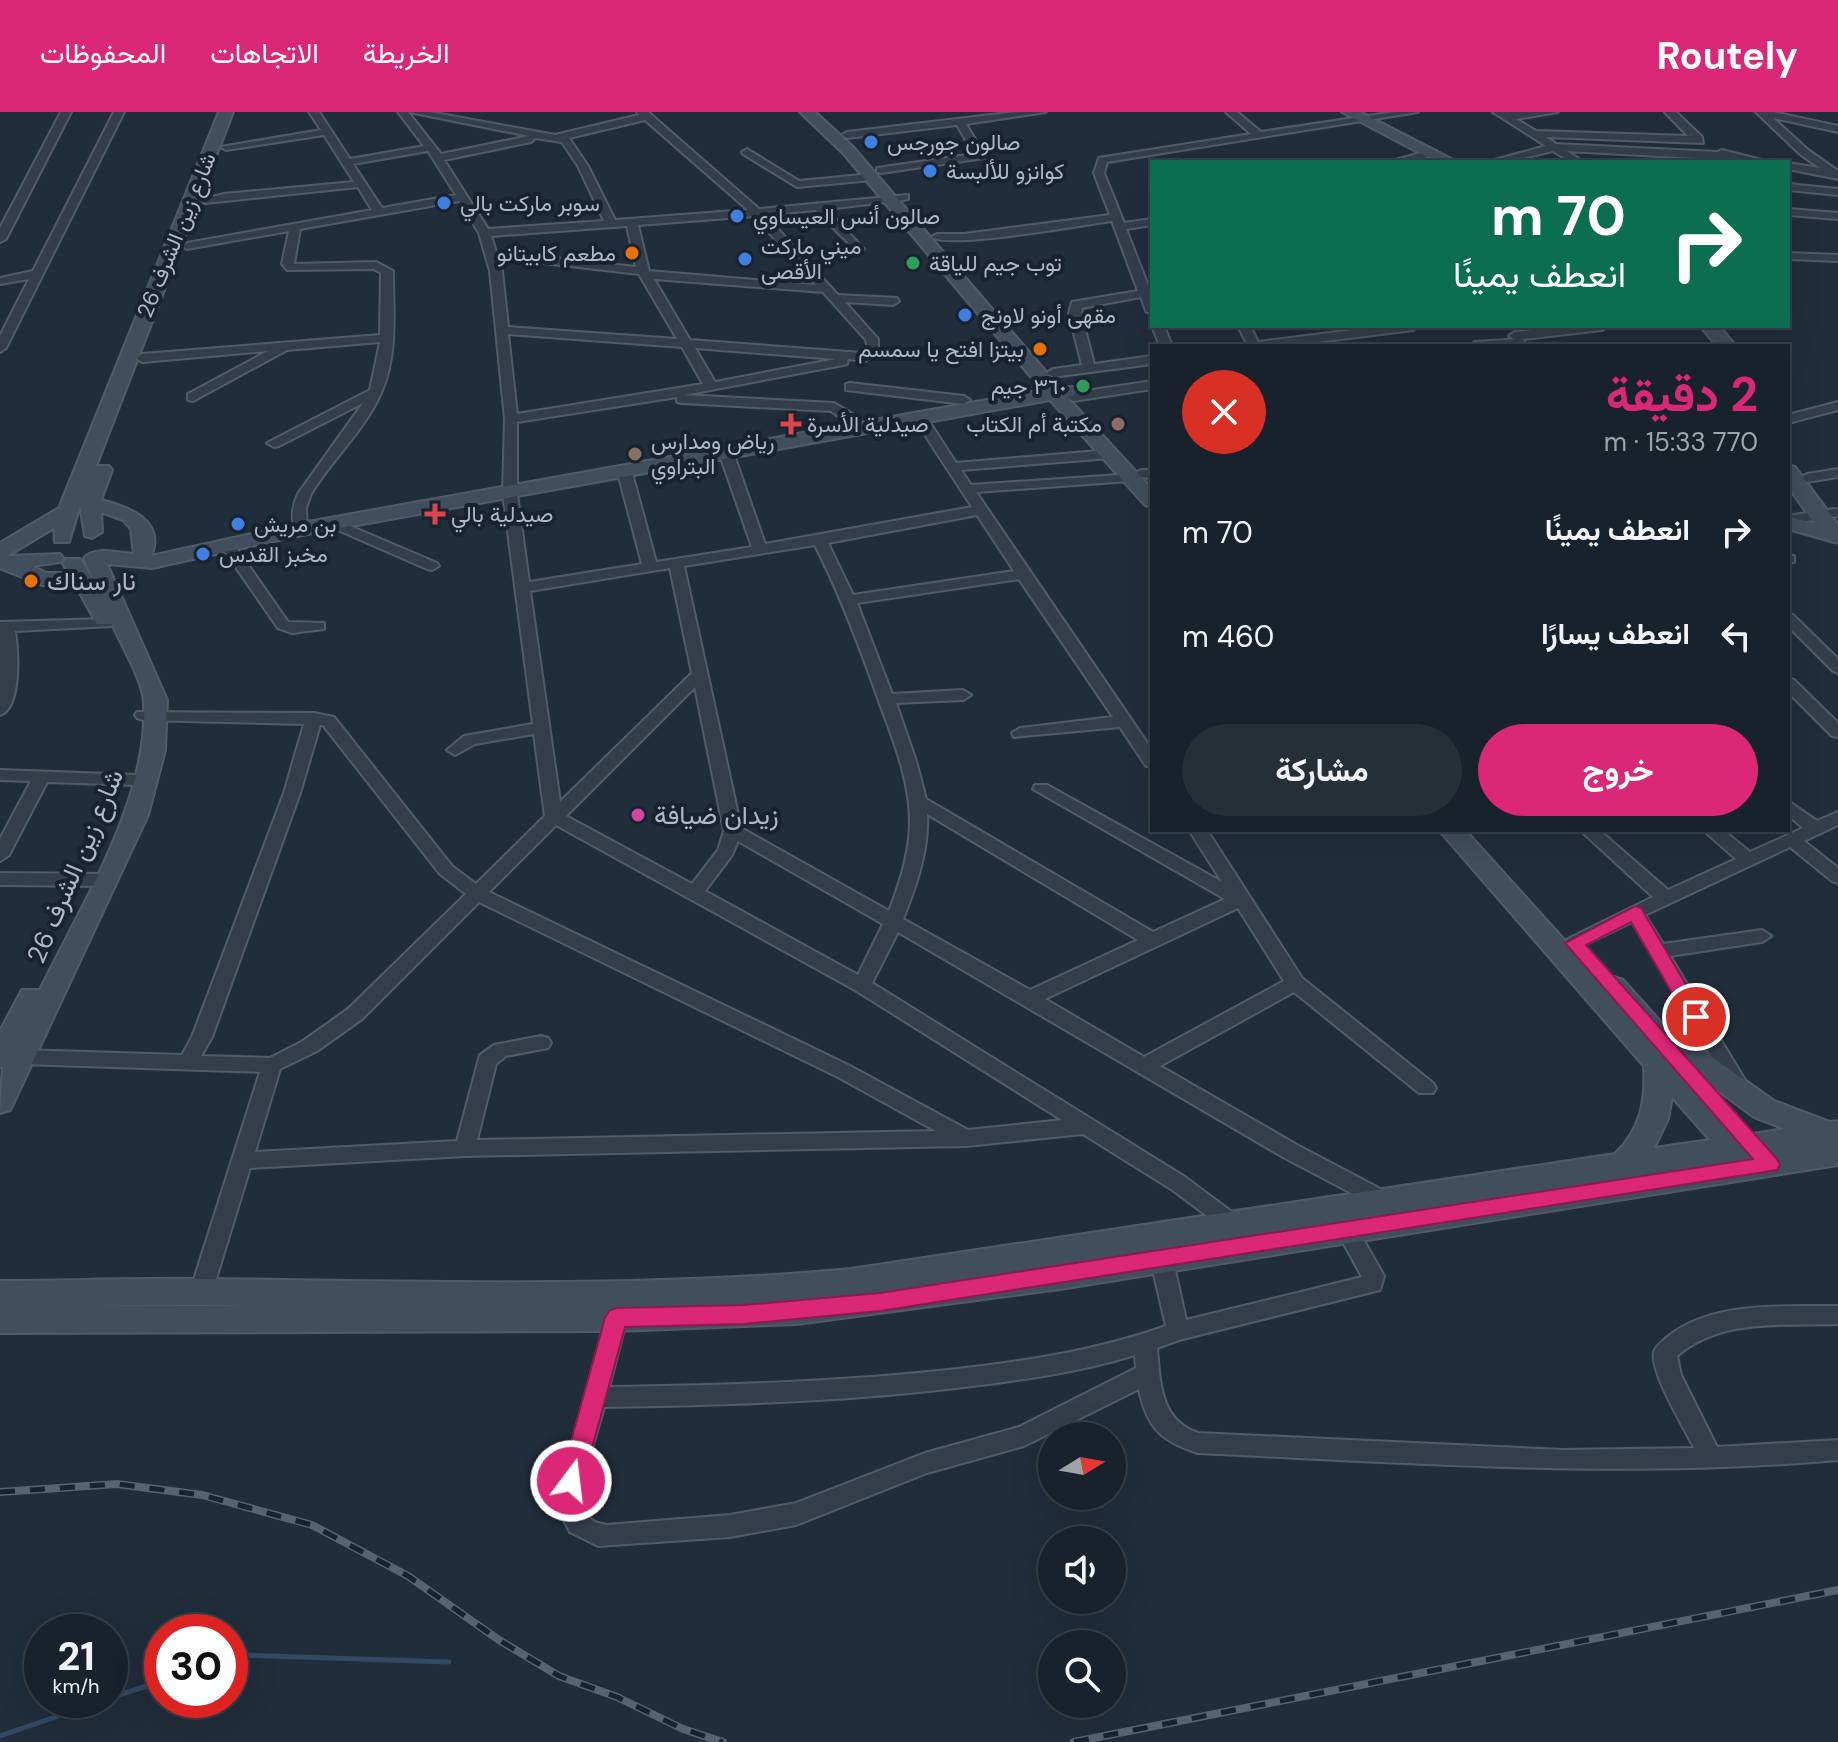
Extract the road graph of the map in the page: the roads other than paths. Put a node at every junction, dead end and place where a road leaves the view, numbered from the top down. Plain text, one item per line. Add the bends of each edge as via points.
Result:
1 (66, 112) edge
2 (119, 112) edge
3 (226, 112) edge
4 (238, 112) edge
5 (314, 112) edge
6 (403, 112) edge
7 (414, 112) edge
8 (807, 112) edge
9 (820, 112) edge
10 (1041, 112) edge
11 (1231, 112) edge
12 (1349, 112) edge
13 (1413, 112) edge
14 (1553, 112) edge
15 (1670, 112) edge
16 (1761, 112) edge
17 (644, 114) edge
18 (1503, 114) edge
19 (1368, 117) edge
20 (960, 122) junction
21 (1838, 129) edge
22 (327, 132) junction
23 (1536, 134) junction
24 (847, 135) junction
25 (541, 136) junction
26 (1259, 136) junction
27 (556, 138) junction
28 (1698, 139) junction
29 (226, 147) junction
30 (1556, 147) junction
31 (1172, 149) junction
32 (747, 152) dead end
33 (434, 153) junction
34 (1432, 153) junction
35 (1732, 156) junction
36 (1186, 160) edge
37 (1402, 160) edge
38 (1445, 160) edge
39 (1456, 160) edge
40 (1501, 160) edge
41 (1575, 160) edge
42 (1754, 160) edge
43 (348, 162) junction
44 (1790, 166) edge
45 (876, 174) junction
46 (1836, 175) edge
47 (360, 184) junction
48 (1790, 187) edge
49 (1838, 192) edge
50 (462, 197) junction
51 (205, 200) junction
52 (899, 203) junction
53 (850, 205) junction
54 (819, 208) junction
55 (1790, 212) edge
56 (380, 213) junction
57 (757, 213) junction
58 (1838, 216) edge
59 (631, 221) junction
60 (1119, 222) junction
61 (1150, 222) edge
62 (611, 223) junction
63 (295, 228) junction
64 (485, 233) junction
65 (0, 239) edge
66 (943, 244) junction
67 (187, 246) junction
68 (858, 249) dead end
69 (1790, 256) edge
70 (1838, 258) edge
71 (535, 259) dead end
72 (1150, 270) edge
73 (1136, 272) junction
74 (644, 273) junction
75 (37, 274) junction
76 (0, 281) edge
77 (1145, 293) junction
78 (831, 294) junction
79 (893, 301) dead end
80 (1150, 306) edge
81 (1398, 328) edge
82 (1588, 328) edge
83 (1696, 328) edge
84 (1711, 328) edge
85 (505, 330) junction
86 (1336, 336) edge
87 (384, 338) junction
88 (1516, 338) edge
89 (687, 344) junction
90 (1272, 344) edge
91 (1485, 344) edge
92 (1709, 344) edge
93 (1725, 344) edge
94 (287, 346) junction
95 (0, 348) edge
96 (139, 353) junction
97 (865, 357) junction
98 (1150, 360) edge
99 (1089, 369) junction
100 (1150, 385) edge
101 (711, 386) junction
102 (850, 387) dead end
103 (1057, 387) junction
104 (375, 392) junction
105 (1018, 395) junction
106 (193, 397) dead end
107 (655, 397) junction
108 (964, 400) junction
109 (1790, 404) edge
110 (1838, 406) edge
111 (1823, 408) junction
112 (920, 418) junction
113 (1790, 418) edge
114 (511, 419) junction
115 (854, 421) junction
116 (274, 443) dead end
117 (1110, 454) junction
118 (727, 455) junction
119 (954, 467) junction
120 (625, 473) junction
121 (1838, 473) edge
122 (1798, 475) edge
123 (1144, 478) edge
124 (511, 489) junction
125 (967, 489) junction
126 (90, 503) junction
127 (981, 510) junction
128 (68, 511) junction
129 (1790, 520) edge
130 (1790, 520) edge
131 (1828, 520) edge
132 (336, 524) junction
133 (301, 525) junction
134 (92, 532) junction
135 (820, 540) junction
136 (228, 546) junction
137 (760, 550) junction
138 (78, 556) junction
139 (148, 557) junction
140 (2, 558) edge
141 (676, 563) junction
142 (432, 566) dead end
143 (650, 567) junction
144 (1023, 574) junction
145 (525, 587) junction
146 (110, 596) junction
147 (849, 600) junction
148 (1790, 620) edge
149 (107, 623) junction
150 (319, 626) dead end
151 (3, 627) edge
152 (1838, 668) edge
153 (701, 672) junction
154 (1790, 687) edge
155 (963, 695) dead end
156 (886, 699) junction
157 (2, 701) edge
158 (151, 715) junction
159 (314, 718) junction
160 (1125, 721) junction
161 (543, 727) junction
162 (1838, 732) edge
163 (1020, 733) dead end
164 (455, 750) dead end
165 (1150, 759) edge
166 (0, 775) edge
167 (41, 778) junction
168 (136, 780) junction
169 (1041, 789) dead end
170 (919, 802) junction
171 (1790, 808) edge
172 (553, 816) junction
173 (1838, 818) edge
174 (1814, 828) junction
175 (733, 831) junction
176 (1199, 832) edge
177 (1453, 832) edge
178 (1474, 832) edge
179 (1591, 832) edge
180 (1714, 832) edge
181 (1791, 839) junction
182 (0, 855) edge
183 (1749, 860) junction
184 (1838, 877) edge
185 (0, 879) edge
186 (101, 880) junction
187 (696, 891) junction
188 (476, 893) junction
189 (1664, 897) junction
190 (1242, 899) junction
191 (1635, 913) junction
192 (894, 924) junction
193 (1762, 936) dead end
194 (1152, 940) junction
195 (1574, 943) junction
196 (1657, 951) junction
197 (1295, 983) junction
198 (862, 985) junction
199 (1029, 998) junction
200 (1655, 1032) junction
201 (541, 1043) dead end
202 (7, 1058) edge
203 (1658, 1063) junction
204 (187, 1064) junction
205 (272, 1065) junction
206 (1145, 1065) junction
207 (1426, 1088) dead end
208 (1746, 1098) junction
209 (0, 1102) edge
210 (1083, 1126) junction
211 (966, 1138) junction
212 (1835, 1140) edge
213 (465, 1148) junction
214 (1751, 1155) junction
215 (240, 1161) junction
216 (1623, 1165) junction
217 (1381, 1199) junction
218 (1233, 1224) junction
219 (1348, 1231) junction
220 (1162, 1261) junction
221 (201, 1292) junction
222 (0, 1294) edge
223 (298, 1307) junction
224 (1838, 1315) edge
225 (616, 1318) junction
226 (0, 1320) edge
227 (1178, 1331) junction
228 (1145, 1344) junction
229 (1148, 1373) junction
230 (596, 1397) junction
231 (1838, 1450) edge
232 (1711, 1459) junction

1 - 65 street
2 - 75 street
3 - 96 main road, شارع زين الشرف 26
4 - 29 main road, شارع زين الشرف 26
5 - 22 street
6 - 33 street
7 - 25 street
8 - 45 main road
9 - 24 main road
10 - 20 street
11 - 26 street
12 - 19 main road
13 - 19 street
14 - 18 street
15 - 28 street
16 - 21 street
16 - 46 street
17 - 27 street
17 - 57 street
18 - 23 street
19 - 26 street
19 - 34 main road
19 - 39 main road
20 - 24 street
20 - 45 street via 980,156
22 - 29 street
22 - 43 street
23 - 28 street
23 - 30 street
24 - 45 main road
25 - 27 street
25 - 33 street
26 - 31 street
27 - 62 street via 571,147
28 - 35 street
29 - 51 main road, شارع زين الشرف 26
30 - 35 street
30 - 40 street
30 - 41 street
31 - 36 street
31 - 60 street via 1101,162 1099,173
32 - 45 street via 797,184
33 - 43 street
33 - 50 street
34 - 37 street
34 - 38 main road
35 - 42 street
43 - 47 street
44 - 46 street
45 - 52 main road
47 - 51 street
47 - 56 street
48 - 49 street
50 - 56 street
50 - 64 street
51 - 67 main road, شارع زين الشرف 26
52 - 53 street
52 - 53 street
52 - 66 main road
52 - 103 main road
53 - 54 street
54 - 57 street
54 - 68 street
55 - 58 street
56 - 63 street
57 - 59 street
57 - 78 street
59 - 62 street
59 - 74 street
60 - 61 street
60 - 66 street via 964,237
60 - 73 street
62 - 64 street
63 - 67 street
63 - 87 street via 291,268 376,265 387,271
64 - 85 street
66 - 103 main road
67 - 96 main road, شارع زين الشرف 26
69 - 70 street
71 - 74 street
72 - 73 street
73 - 77 street
74 - 78 street
74 - 89 street
75 - 76 street
75 - 95 street
77 - 80 street
77 - 99 street via 1076,305
78 - 79 street
78 - 97 street via 876,344
81 - 86 street
82 - 88 street
83 - 92 main road
84 - 93 main road
85 - 89 street
85 - 114 street
86 - 90 street
87 - 94 street
87 - 104 street
88 - 91 street
89 - 97 street
89 - 101 street
94 - 96 street
94 - 106 street
96 - 126 main road, شارع زين الشرف 26
96 - 128 main road, شارع زين الشرف 26
97 - 101 street
98 - 99 street
99 - 103 street
100 - 103 street
101 - 107 street
102 - 108 street
103 - 105 main road
103 - 105 main road
103 - 117 main road
103 - 123 main road
104 - 116 street
104 - 133 street via 352,434 303,495
105 - 108 main road
105 - 112 main road
107 - 114 street
107 - 115 street via 834,407
108 - 115 main road
109 - 111 street
110 - 111 street
111 - 113 street
112 - 118 main road
112 - 119 street
114 - 124 street
115 - 124 main road
117 - 119 street
117 - 123 main road
118 - 120 main road
118 - 137 street
119 - 125 street
120 - 124 main road
120 - 143 street
121 - 122 street
122 - 131 main road
122 - 131 main road
123 - 125 street
124 - 132 main road
124 - 133 main road
124 - 145 street
125 - 127 street
126 - 134 main road, شارع زين الشرف 26
126 - 139 main road via 141,523
127 - 135 street
127 - 144 street
128 - 138 main road, شارع زين الشرف 26
128 - 140 main road
129 - 131 main road
130 - 131 main road
132 - 133 main road
132 - 142 street
133 - 136 main road
133 - 139 main road
134 - 138 main road
134 - 138 main road via 105,535
135 - 137 street
135 - 147 street
136 - 139 main road
136 - 150 street via 283,625
137 - 141 street
138 - 139 main road
138 - 140 main road
138 - 140 main road via 42,579
138 - 146 main road, شارع زين الشرف 26
138 - 149 main road, شارع زين الشرف 26
139 - 146 main road
141 - 143 street
141 - 153 street
143 - 145 street
144 - 147 street
144 - 160 street
145 - 161 street
146 - 158 main road, شارع زين الشرف 26 via 152,687
147 - 156 street
148 - 152 street
149 - 151 street
149 - 158 main road, شارع زين الشرف 26
151 - 157 street
153 - 172 street
153 - 175 street
154 - 162 street
155 - 156 street
156 - 170 street
158 - 159 street
158 - 168 main road, شارع زين الشرف 26
158 - 186 main road, شارع زين الشرف 26 via 144,795
159 - 188 street via 332,723 446,870
159 - 204 street via 292,793 202,1037
160 - 163 street
160 - 165 street
161 - 164 street via 470,740
161 - 172 street
166 - 167 street
167 - 168 street
167 - 182 street
168 - 186 main road, شارع زين الشرف 26
169 - 190 street
170 - 192 street via 917,836
170 - 194 street
171 - 174 street
172 - 187 street
172 - 188 street
173 - 174 street
174 - 181 street
175 - 187 street via 726,851
175 - 192 street
176 - 190 street
177 - 203 main road
178 - 195 main road
179 - 189 street
180 - 183 street
181 - 183 street
181 - 184 street
183 - 189 street
185 - 186 street
186 - 202 main road, شارع زين الشرف 26
187 - 198 street
188 - 205 street via 355,1014
188 - 211 street via 843,1071
189 - 191 street
190 - 194 street
190 - 197 street
191 - 195 street
191 - 196 street
192 - 198 street
192 - 199 street
193 - 196 street
194 - 199 street
195 - 200 main road
196 - 208 street
197 - 206 street
197 - 207 street
198 - 210 street
199 - 206 street
200 - 208 main road
200 - 214 main road
201 - 213 street via 501,1050 487,1060
202 - 204 street
202 - 209 main road, شارع زين الشرف 26
203 - 214 main road
203 - 216 main road via 1660,1102 1654,1126
204 - 205 street
205 - 215 street
206 - 217 street
208 - 212 main road
210 - 211 street
210 - 218 street via 1178,1183
211 - 213 street
212 - 214 main road
213 - 215 street
214 - 216 main road
214 - 219 main road
215 - 221 street
216 - 217 main road
217 - 218 main road
218 - 223 main road via 753,1293
219 - 220 main road
219 - 227 street via 1373,1276 1372,1284
220 - 225 main road via 842,1306
220 - 227 street
221 - 222 main road
221 - 223 main road
223 - 225 main road
223 - 226 main road
224 - 232 street via 1702,1327 1679,1338 1665,1353 1670,1375
225 - 230 street
227 - 228 street
228 - 229 street
228 - 230 street via 1010,1371 887,1387
229 - 230 street via 1024,1436 925,1463 796,1514 730,1526 622,1535 584,1531 569,1506 574,1469
229 - 232 street via 1160,1422 1178,1437 1198,1443 1564,1460
231 - 232 street

